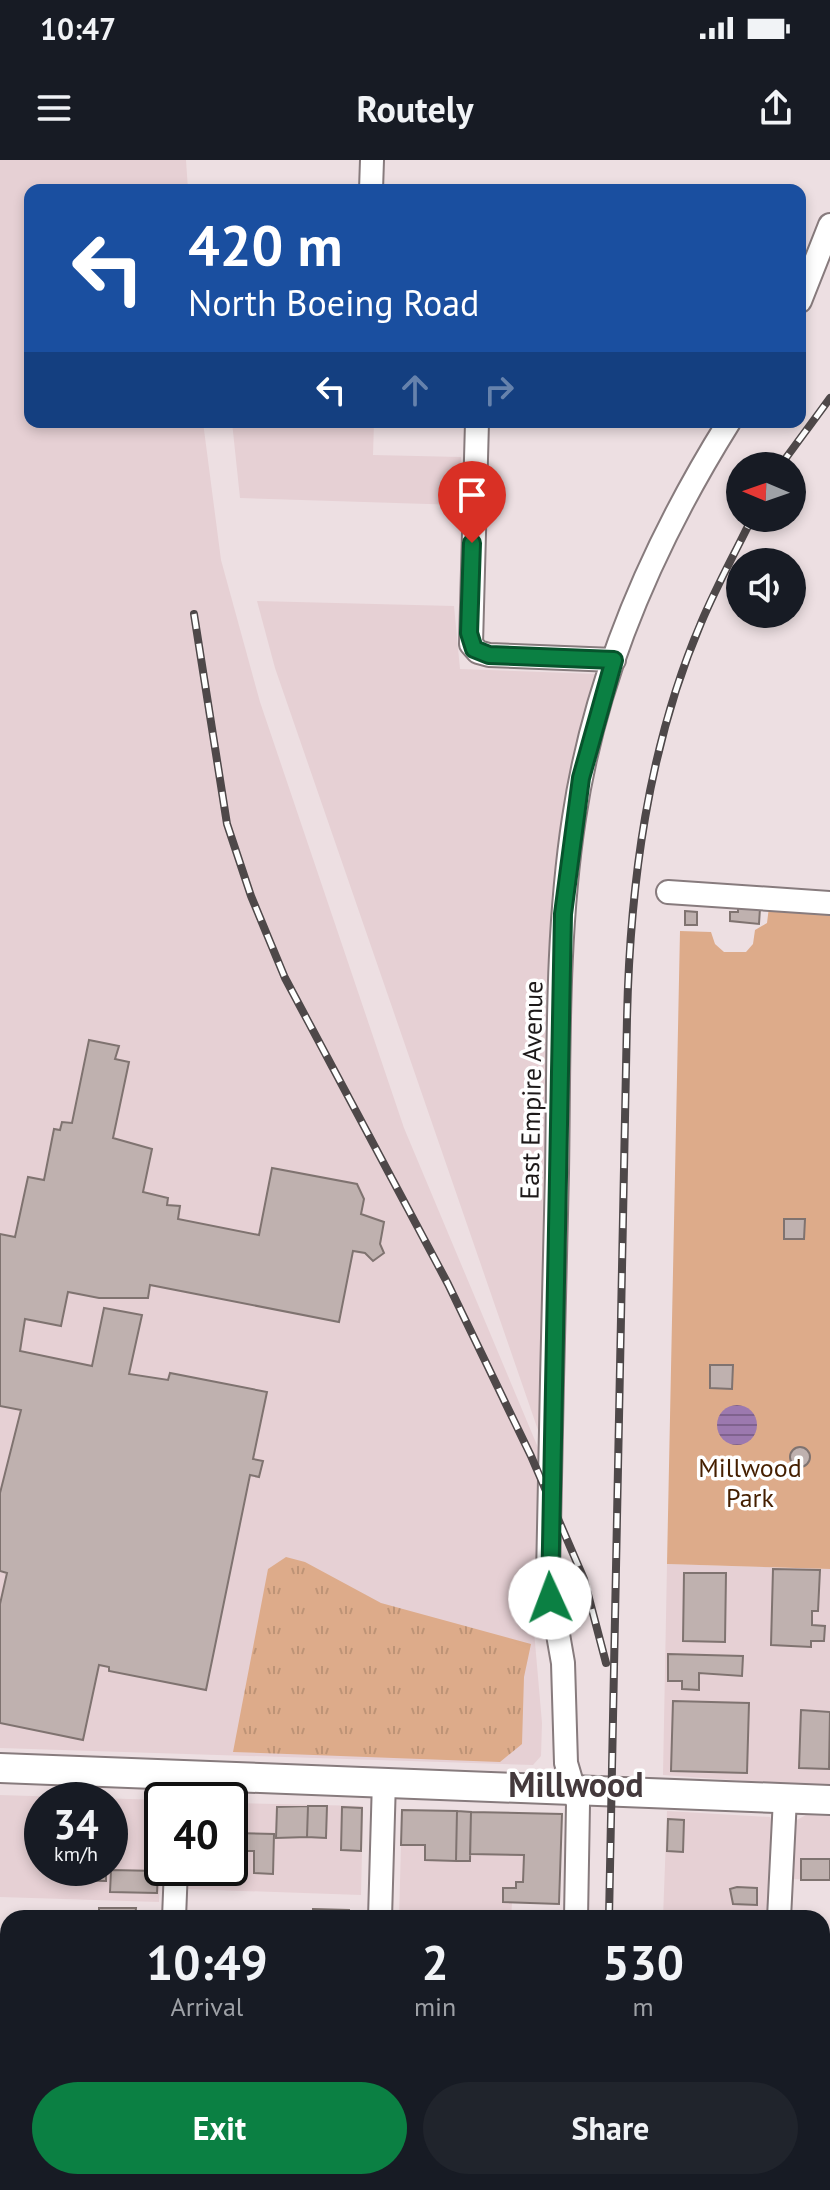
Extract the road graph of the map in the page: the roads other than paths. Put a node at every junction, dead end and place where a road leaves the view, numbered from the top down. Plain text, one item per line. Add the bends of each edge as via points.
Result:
1 (372, 160) edge
2 (371, 184) edge
3 (830, 225) edge
4 (806, 286) edge
5 (477, 428) edge
6 (726, 428) edge
7 (614, 660) junction
8 (668, 892) dead end
9 (830, 903) edge
10 (0, 1768) edge
11 (384, 1780) junction
12 (144, 1783) edge
13 (248, 1785) edge
14 (573, 1790) junction
15 (785, 1798) junction
16 (830, 1800) edge
17 (175, 1886) edge
18 (174, 1910) edge
19 (380, 1910) edge
20 (576, 1910) edge
21 (779, 1910) edge

1 - 2 street
3 - 4 street
5 - 7 street via 469,633 474,649 489,655
6 - 7 street, East Empire Avenue via 656,553
7 - 14 street, East Empire Avenue via 581,778 562,927 548,1577 563,1663 566,1763
8 - 9 street
10 - 12 main road
11 - 13 main road
11 - 14 main road
11 - 19 street
14 - 15 main road
14 - 20 street, East Empire Avenue via 579,1814
15 - 16 main road
15 - 21 street
17 - 18 street

